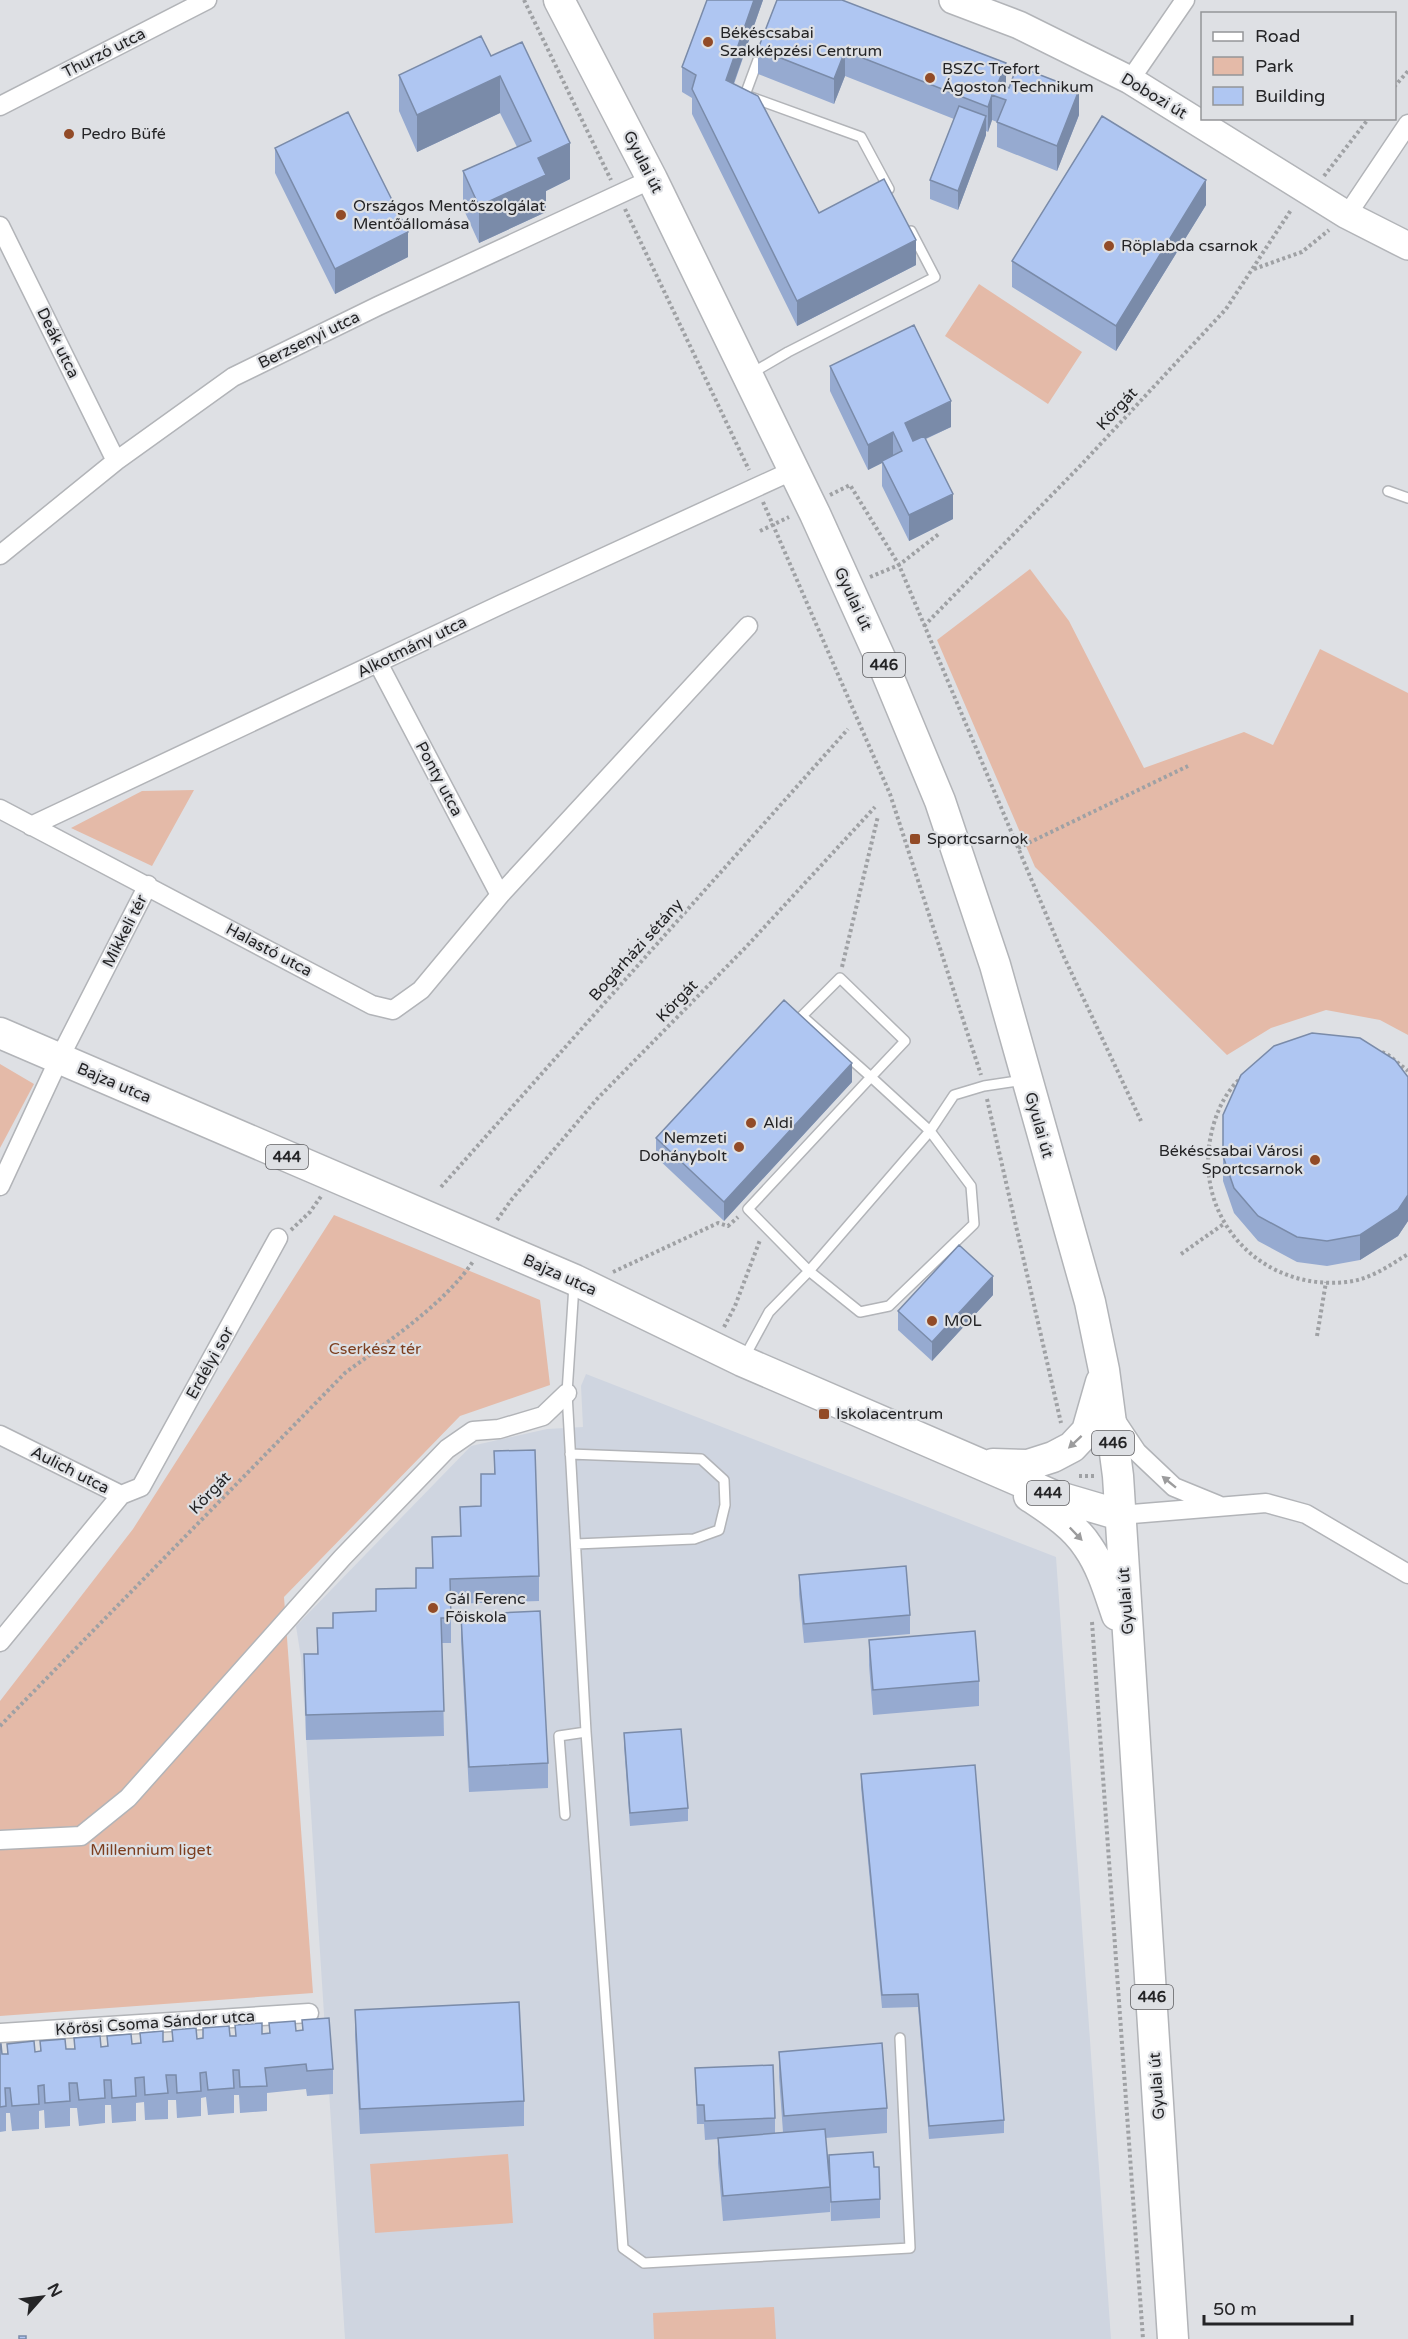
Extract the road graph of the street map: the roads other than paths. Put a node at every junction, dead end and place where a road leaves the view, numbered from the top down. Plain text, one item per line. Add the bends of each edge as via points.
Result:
1 (207, 0) edge
2 (560, 0) edge
3 (952, 0) edge
4 (1185, 0) edge
5 (764, 44) edge
6 (1130, 80) junction
7 (0, 106) edge
8 (1408, 124) edge
9 (652, 178) junction
10 (893, 197) edge
11 (1347, 215) junction
12 (0, 226) edge
13 (909, 227) edge
14 (1408, 246) edge
15 (748, 376) junction
16 (116, 460) junction
17 (794, 470) junction
18 (1388, 491) dead end
19 (1408, 498) edge
20 (0, 555) edge
21 (748, 626) dead end
22 (378, 663) junction
23 (0, 809) edge
24 (31, 826) junction
25 (148, 885) junction
26 (500, 895) junction
27 (0, 1033) edge
28 (59, 1059) junction
29 (871, 1077) junction
30 (1026, 1079) junction
31 (930, 1131) junction
32 (0, 1186) edge
33 (278, 1238) road end
34 (809, 1270) junction
35 (580, 1282) junction
36 (742, 1361) junction
37 (1104, 1370) junction
38 (567, 1393) junction
39 (1109, 1409) junction
40 (0, 1435) edge
41 (570, 1454) junction
42 (978, 1463) junction
43 (141, 1487) joint
44 (121, 1495) junction
45 (1222, 1506) junction
46 (1120, 1515) junction
47 (576, 1544) junction
48 (1408, 1574) edge
49 (0, 1642) edge
50 (1130, 1655) junction
51 (586, 1732) junction
52 (564, 1815) dead end
53 (0, 1840) edge
54 (309, 2013) dead end
55 (0, 2033) edge
56 (900, 2038) dead end
57 (1173, 2339) edge

1 - 7 street, Thurzó utca
2 - 9 main road, Gyulai út / 446
3 - 6 main road, Dobozi út via 1019,25
4 - 6 street
5 - 10 lane via 745,95 861,137
6 - 11 main road, Dobozi út
8 - 11 street
9 - 15 main road, Gyulai út / 446
9 - 16 street, Berzsenyi utca via 233,377
11 - 14 main road, Dobozi út
12 - 16 street, Deák utca
13 - 15 lane via 935,277
15 - 17 main road, Gyulai út / 446
16 - 20 street, Berzsenyi utca
17 - 22 street, Alkotmány utca
17 - 30 main road, Gyulai út / 446 via 940,801 995,965
18 - 19 lane
21 - 26 street
22 - 24 street, Alkotmány utca
22 - 26 street, Ponty utca
23 - 24 street, Mikkeli tér
24 - 25 street, Mikkeli tér
25 - 26 street, Halastó utca via 372,1005 393,1010 421,990
25 - 28 street, Mikkeli tér
27 - 28 main road, Bajza utca / 444
28 - 32 street, Mikkeli tér
28 - 35 main road, Bajza utca / 444
29 - 29 lane via 905,1041 840,978 802,1016
29 - 31 lane
29 - 34 lane via 748,1209
30 - 31 lane via 954,1095
30 - 37 main road, Gyulai út / 446 via 1090,1302
31 - 34 lane
31 - 34 lane via 972,1186 974,1224 889,1306 860,1312
33 - 43 street, Erdélyi sor
34 - 36 lane via 769,1312
35 - 36 main road, Bajza utca / 444
35 - 38 lane
36 - 42 main road, Bajza utca / 444
37 - 39 main road, Gyulai út / 446
37 -> 42 main road via 1087,1431 1072,1447 1028,1466
38 - 41 lane
38 - 53 street via 543,1416 499,1430 473,1431 447,1449 342,1558 128,1798 81,1836
45 -> 39 street via 1174,1487 1137,1452
39 - 46 main road, Gyulai út / 446
40 - 44 street, Aulich utca
41 - 47 lane
41 - 47 lane via 701,1459 724,1480 719,1530 694,1539
42 - 46 main road, Bajza utca / 444 via 1052,1495
42 -> 50 main road via 1058,1516 1088,1547 1107,1584
43 - 44 street, Aulich utca
44 - 49 street
45 - 46 street
45 - 48 street via 1266,1503 1306,1514
46 - 50 main road, Gyulai út / 446
47 - 51 lane
50 - 57 main road, Gyulai út / 446
51 - 52 lane via 559,1736
51 - 56 lane via 623,2248 644,2263 910,2248
54 - 55 street, Kőrösi Csoma Sándor utca

